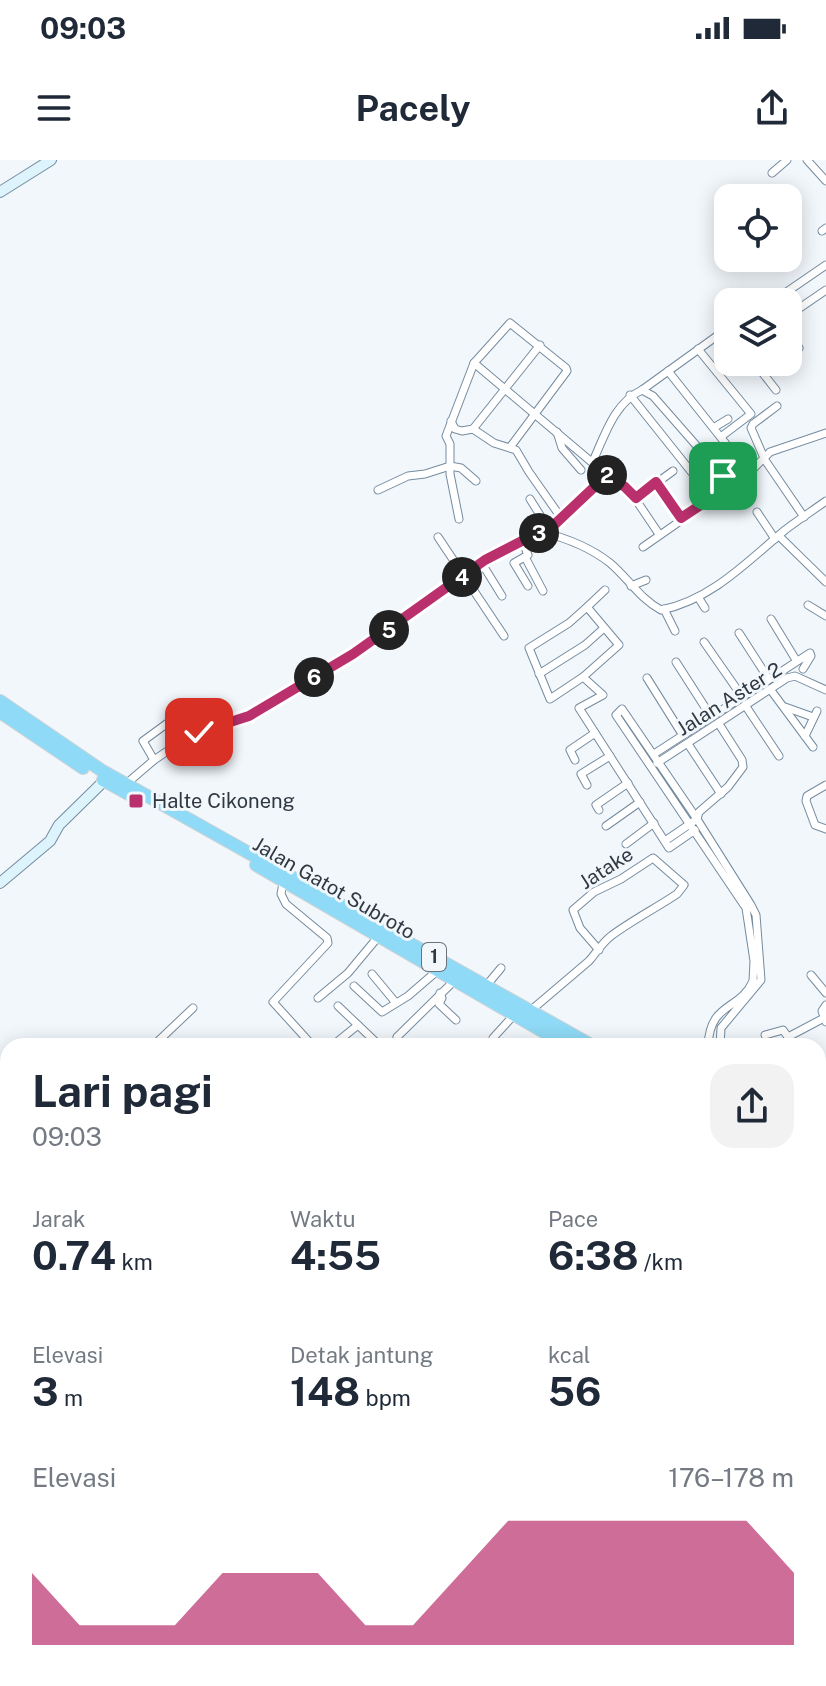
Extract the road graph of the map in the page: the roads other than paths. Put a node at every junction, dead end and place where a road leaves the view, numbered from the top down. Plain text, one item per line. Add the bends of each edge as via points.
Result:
1 (51, 160) edge
2 (787, 160) edge
3 (807, 160) edge
4 (772, 173) dead end
5 (826, 181) edge
6 (0, 192) edge
7 (824, 269) edge
8 (794, 288) edge
9 (826, 290) edge
10 (802, 306) edge
11 (714, 338) edge
12 (540, 345) junction
13 (698, 349) junction
14 (474, 363) junction
15 (668, 371) junction
16 (765, 376) edge
17 (505, 388) junction
18 (642, 390) junction
19 (776, 390) dead end
20 (630, 395) junction
21 (777, 406) dead end
22 (535, 414) junction
23 (728, 419) dead end
24 (451, 421) junction
25 (715, 427) junction
26 (473, 429) junction
27 (556, 430) junction
28 (826, 433) edge
29 (722, 436) junction
30 (511, 446) junction
31 (593, 461) junction
32 (766, 461) junction
33 (450, 466) junction
34 (581, 470) dead end
35 (673, 471) dead end
36 (720, 473) junction
37 (749, 473) junction
38 (607, 475) junction
39 (476, 481) dead end
40 (656, 482) junction
41 (731, 485) junction
42 (378, 490) dead end
43 (636, 498) junction
44 (530, 499) dead end
45 (826, 501) edge
46 (757, 512) dead end
47 (804, 517) junction
48 (681, 518) junction
49 (459, 519) dead end
50 (562, 519) junction
51 (545, 530) junction
52 (659, 534) junction
53 (438, 537) dead end
54 (777, 538) junction
55 (522, 540) junction
56 (643, 547) dead end
57 (525, 557) junction
58 (481, 562) junction
59 (463, 576) junction
60 (646, 580) dead end
61 (826, 582) edge
62 (528, 586) dead end
63 (631, 586) junction
64 (605, 590) dead end
65 (543, 591) dead end
66 (502, 596) dead end
67 (698, 597) junction
68 (808, 605) dead end
69 (587, 607) junction
70 (705, 608) dead end
71 (664, 609) junction
72 (826, 616) edge
73 (771, 619) dead end
74 (604, 628) junction
75 (675, 631) dead end
76 (739, 633) dead end
77 (504, 636) dead end
78 (704, 642) dead end
79 (796, 660) junction
80 (676, 662) dead end
81 (803, 669) dead end
82 (539, 674) junction
83 (583, 677) junction
84 (647, 678) dead end
85 (768, 678) junction
86 (770, 689) junction
87 (826, 690) edge
88 (741, 695) junction
89 (0, 701) edge
90 (745, 705) junction
91 (783, 706) junction
92 (0, 712) edge
93 (180, 714) dead end
94 (710, 715) junction
95 (719, 724) junction
96 (595, 733) junction
97 (682, 734) junction
98 (805, 736) junction
99 (688, 744) junction
100 (813, 747) dead end
101 (610, 756) junction
102 (779, 756) dead end
103 (656, 758) junction
104 (154, 760) junction
105 (575, 760) dead end
106 (651, 767) junction
107 (108, 778) junction
108 (628, 783) junction
109 (587, 785) dead end
110 (826, 785) edge
111 (123, 788) junction
112 (721, 794) junction
113 (640, 802) junction
114 (599, 810) dead end
115 (693, 819) junction
116 (654, 823) junction
117 (606, 826) dead end
118 (826, 829) edge
119 (626, 844) dead end
120 (280, 873) junction
121 (1, 879) edge
122 (752, 915) junction
123 (378, 937) junction
124 (599, 950) junction
125 (501, 968) dead end
126 (437, 971) junction
127 (372, 974) dead end
128 (811, 975) dead end
129 (454, 981) junction
130 (354, 986) dead end
131 (486, 986) junction
132 (440, 993) junction
133 (826, 993) edge
134 (318, 998) dead end
135 (396, 1003) junction
136 (826, 1005) edge
137 (338, 1006) dead end
138 (193, 1008) dead end
139 (522, 1016) junction
140 (456, 1020) dead end
141 (825, 1020) edge
142 (358, 1025) junction
143 (765, 1035) dead end
144 (161, 1038) edge
145 (305, 1038) edge
146 (342, 1038) edge
147 (369, 1038) edge
148 (398, 1038) edge
149 (493, 1038) dead end
150 (555, 1038) edge
151 (709, 1038) edge
152 (720, 1038) edge

1 - 6 street
2 - 4 street
3 - 5 street
7 - 8 street
9 - 10 street
11 - 13 street
12 - 14 street via 510,323
12 - 17 street
12 - 22 street via 567,371
13 - 15 street
13 - 29 street via 751,414
14 - 17 street
14 - 24 street
15 - 18 street
15 - 25 street
16 - 19 street
17 - 22 street
17 - 26 street
18 - 20 street
18 - 36 street
20 - 31 street via 615,413
20 - 36 street via 697,479
21 - 32 street via 752,425
22 - 27 street
22 - 30 street
23 - 25 street
24 - 26 street via 455,429
24 - 33 street via 446,436
25 - 29 street
26 - 30 street via 494,443
27 - 31 street
27 - 34 street via 562,448
28 - 32 street via 773,450
29 - 37 street
30 - 50 street
31 - 38 street
32 - 37 street
32 - 47 street
33 - 39 street
33 - 42 street
33 - 49 street
35 - 40 street
36 - 41 street
37 - 41 street
38 - 43 street
38 - 50 street
40 - 43 street
40 - 48 street
41 - 48 street
43 - 52 street
44 - 51 street
45 - 47 street
46 - 54 street
47 - 54 street
48 - 52 street
50 - 51 street
51 - 55 street
51 - 63 street via 610,564
52 - 56 street
53 - 59 street
54 - 61 street
54 - 67 street
55 - 57 street via 529,552
55 - 58 street
57 - 62 street via 514,563
57 - 65 street
58 - 59 street
58 - 66 street
59 - 77 street
59 - 104 street via 353,654 249,716 199,732
60 - 63 street
63 - 71 street
64 - 69 street
67 - 70 street
67 - 71 street
68 - 72 street
69 - 74 street
69 - 82 street via 529,648
71 - 75 street
73 - 79 street
74 - 82 street
74 - 83 street via 619,645
76 - 85 street
78 - 88 street
79 - 81 street via 811,654
79 - 85 street
80 - 94 street
82 - 83 street via 550,699
83 - 96 street via 603,695 579,708
84 - 97 street
85 - 88 street
86 - 87 street, Jalan Aster 2 via 795,676
86 - 90 street, Jalan Aster 2
86 - 91 street
88 - 94 street
89 - 107 highway, Jalan Gatot Subroto / 1
90 - 95 street, Jalan Aster 2
90 - 102 street
91 - 98 street
91 - 98 street via 815,714
92 - 107 highway, Jalan Gatot Subroto / 1
93 - 104 street via 143,741
94 - 97 street
95 - 99 street, Jalan Aster 2
95 - 112 street via 743,763
96 - 101 street
96 - 105 street via 570,750
97 - 103 street
98 - 100 street
99 - 103 street, Jalan Aster 2
99 - 112 street
101 - 108 street
101 - 109 street via 581,774
103 - 106 street, Jalan Aster 2
103 - 106 street via 624,710 616,714
103 - 115 street
104 - 111 street
106 - 115 street
107 - 111 highway, Jalan Gatot Subroto / 1
107 - 121 street via 59,825 50,841
108 - 113 street
108 - 114 street via 596,805
110 - 118 street via 806,801 815,825
111 - 120 highway, Jalan Gatot Subroto / 1
112 - 115 street
113 - 116 street
113 - 117 street
115 - 116 street via 669,848
115 - 122 street
116 - 119 street
120 - 123 highway, Jalan Gatot Subroto / 1
120 - 131 highway, Jalan Gatot Subroto / 1
120 - 145 street via 286,904 328,941 273,1000
122 - 151 street via 753,981 717,1015
122 - 152 street via 761,980 721,1028
123 - 126 highway, Jalan Gatot Subroto / 1
123 - 134 street
124 - 124 street, Jatake via 612,935 684,885 653,858 594,892 573,910
124 - 139 street
125 - 131 street
126 - 129 highway, Jalan Gatot Subroto / 1
126 - 135 street
127 - 135 street
128 - 133 street
129 - 132 street
129 - 139 highway, Jalan Gatot Subroto / 1
130 - 135 street via 381,1012
131 - 139 highway, Jalan Gatot Subroto / 1
132 - 140 street via 439,1004
132 - 148 street
136 - 141 street
137 - 142 street
138 - 144 street
139 - 149 street
139 - 150 highway, Jalan Gatot Subroto / 1
141 - 143 street via 788,1037 783,1030
142 - 146 street
142 - 147 street

